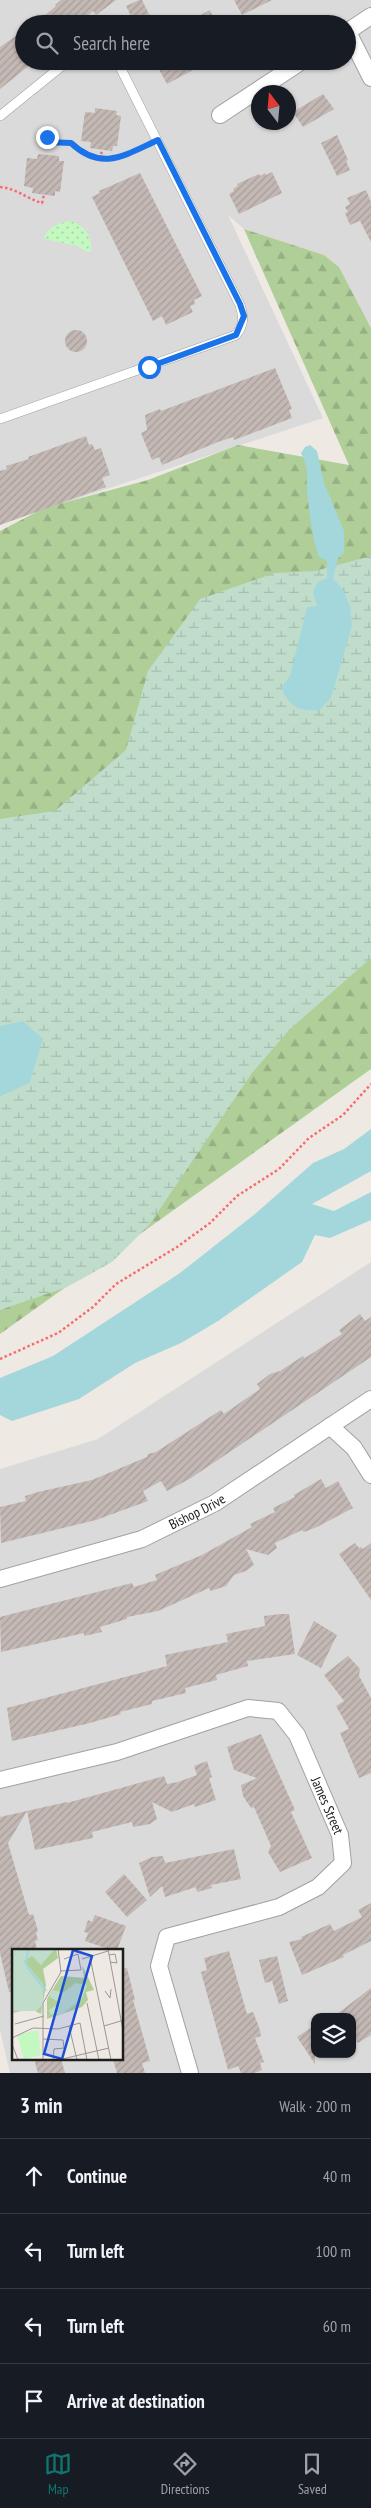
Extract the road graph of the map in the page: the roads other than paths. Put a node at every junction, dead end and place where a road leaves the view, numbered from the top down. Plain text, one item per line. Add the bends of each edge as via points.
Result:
1 (371, 16) edge
2 (356, 26) edge
3 (356, 49) edge
4 (57, 70) edge
5 (122, 70) edge
6 (288, 70) edge
7 (371, 78) edge
8 (220, 115) dead end
9 (0, 116) edge
10 (0, 419) edge
11 (371, 1398) edge
12 (330, 1426) junction
13 (371, 1475) edge
14 (0, 1579) edge
15 (0, 1780) edge
16 (190, 2073) edge

1 - 2 street
3 - 7 street
4 - 9 lane
5 - 10 lane via 240,304 244,316 240,329 236,335
6 - 8 street
11 - 12 street, Bishop Drive
12 - 13 street via 354,1448
12 - 14 street, Bishop Drive via 215,1503 142,1539
15 - 16 street, James Street via 117,1752 248,1708 278,1711 297,1735 340,1835 343,1863 318,1887 279,1907 167,1937 159,1966

